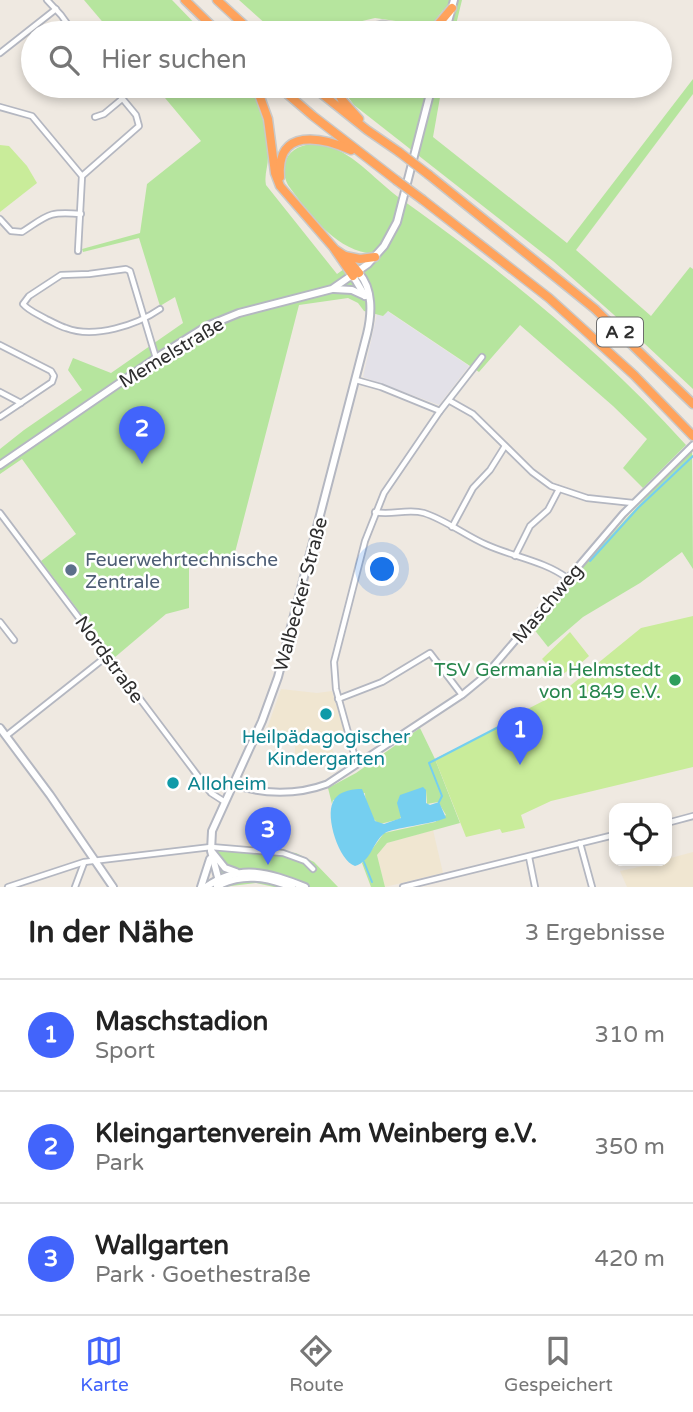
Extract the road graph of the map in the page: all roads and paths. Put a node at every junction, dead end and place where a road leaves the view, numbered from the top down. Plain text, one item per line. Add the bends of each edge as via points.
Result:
1 (47, 0) edge
2 (185, 0) edge
3 (217, 0) edge
4 (453, 4) edge
5 (224, 7) junction
6 (56, 9) junction
7 (40, 21) edge
8 (65, 21) edge
9 (207, 21) edge
10 (240, 21) edge
11 (244, 21) edge
12 (440, 21) edge
13 (448, 21) edge
14 (21, 36) edge
15 (0, 52) edge
16 (260, 98) edge
17 (293, 98) edge
18 (327, 98) edge
19 (341, 98) edge
20 (429, 98) edge
21 (122, 99) joint
22 (0, 107) edge
23 (94, 117) dead end
24 (367, 130) junction
25 (366, 157) junction
26 (82, 176) junction
27 (286, 196) junction
28 (81, 214) junction
29 (0, 219) edge
30 (332, 247) junction
31 (78, 251) dead end
32 (345, 256) junction
33 (375, 257) junction
34 (356, 274) junction
35 (332, 289) junction
36 (367, 298) junction
37 (160, 309) dead end
38 (144, 320) junction
39 (0, 345) edge
40 (482, 357) dead end
41 (156, 358) junction
42 (356, 380) junction
43 (0, 392) edge
44 (450, 401) junction
45 (21, 403) junction
46 (693, 404) edge
47 (440, 411) junction
48 (0, 417) edge
49 (693, 436) edge
50 (693, 445) edge
51 (505, 446) junction
52 (0, 466) edge
53 (559, 489) junction
54 (633, 503) junction
55 (375, 512) junction
56 (0, 513) edge
57 (452, 527) junction
58 (515, 556) junction
59 (568, 578) junction
60 (0, 622) edge
61 (14, 640) dead end
62 (107, 656) junction
63 (462, 695) junction
64 (338, 699) junction
65 (0, 729) edge
66 (6, 736) junction
67 (360, 763) junction
68 (233, 784) junction
69 (225, 802) junction
70 (693, 816) edge
71 (672, 821) edge
72 (609, 836) edge
73 (580, 843) junction
74 (211, 849) junction
75 (529, 857) junction
76 (95, 861) junction
77 (84, 862) junction
78 (313, 870) dead end
79 (238, 873) junction
80 (217, 884) edge
81 (8, 887) edge
82 (75, 887) edge
83 (113, 887) edge
84 (204, 887) edge
85 (292, 887) edge
86 (305, 887) edge
87 (403, 887) edge
88 (535, 887) edge
89 (592, 887) edge

1 - 6 street
2 - 9 highway
3 - 5 highway
4 - 12 highway
4 - 13 main road
5 - 10 highway
5 - 11 highway
6 - 7 street
6 - 8 street
14 - 15 street
16 - 27 highway via 275,173
17 - 25 highway, A 2
18 - 24 highway, A 2
19 - 24 highway
20 - 33 main road, Memelstraße via 397,222
21 - 23 street
21 - 26 street via 139,126
22 - 26 street via 32,116
24 - 46 highway, A 2, bridge via 542,264
25 - 27 highway via 324,139 301,139 281,159
25 - 49 highway, A 2, bridge via 549,298
26 - 28 street
27 - 30 highway
28 - 29 street via 48,215 22,232 11,231
28 - 31 street
30 - 32 highway
30 - 34 highway
32 - 33 highway
32 - 34 highway
33 - 34 main road, Memelstraße
34 - 35 main road, Memelstraße
34 - 36 main road, Walbecker Straße via 366,281
35 - 36 main road via 352,290
35 - 41 main road, Memelstraße via 218,321
36 - 42 main road, Walbecker Straße via 370,322
37 - 38 street
38 - 38 street via 126,269 61,275 23,304 70,330 104,330
38 - 41 street
39 - 45 street via 54,374 52,383
40 - 44 street
41 - 52 main road, Memelstraße
42 - 47 street
42 - 68 main road, Walbecker Straße via 278,677
43 - 45 street
44 - 47 street
44 - 51 street via 473,414
45 - 48 street
47 - 55 street
50 - 54 street, Maschweg
51 - 53 street via 539,478
51 - 57 street via 472,488
53 - 54 street via 587,498
53 - 58 street via 548,510 530,526
54 - 59 street, Maschweg
55 - 57 street via 417,511
55 - 64 street via 335,655
56 - 62 street, Nordstraße
57 - 58 street
58 - 59 street
59 - 63 street, Maschweg via 485,676
60 - 61 street
62 - 66 street
62 - 69 street, Nordstraße via 211,793
63 - 64 street via 430,653 379,684
63 - 67 street, Maschweg
64 - 67 street
65 - 66 main road
66 - 76 main road
67 - 68 street, Maschweg via 327,785 308,790 262,791
68 - 69 main road, Walbecker Straße
69 - 74 main road, Walbecker Straße via 215,823
70 - 71 street
72 - 73 street
73 - 75 street
73 - 89 street
74 - 76 street
74 - 78 street via 283,853 305,861
74 - 79 main road via 225,868
74 - 80 main road, Walbecker Straße
74 - 84 main road
75 - 87 street
75 - 88 street
76 - 77 street
76 - 83 main road
77 - 81 street
77 - 82 street
79 - 80 main road
79 - 86 main road via 261,873
80 - 84 main road
80 - 85 main road via 256,877

